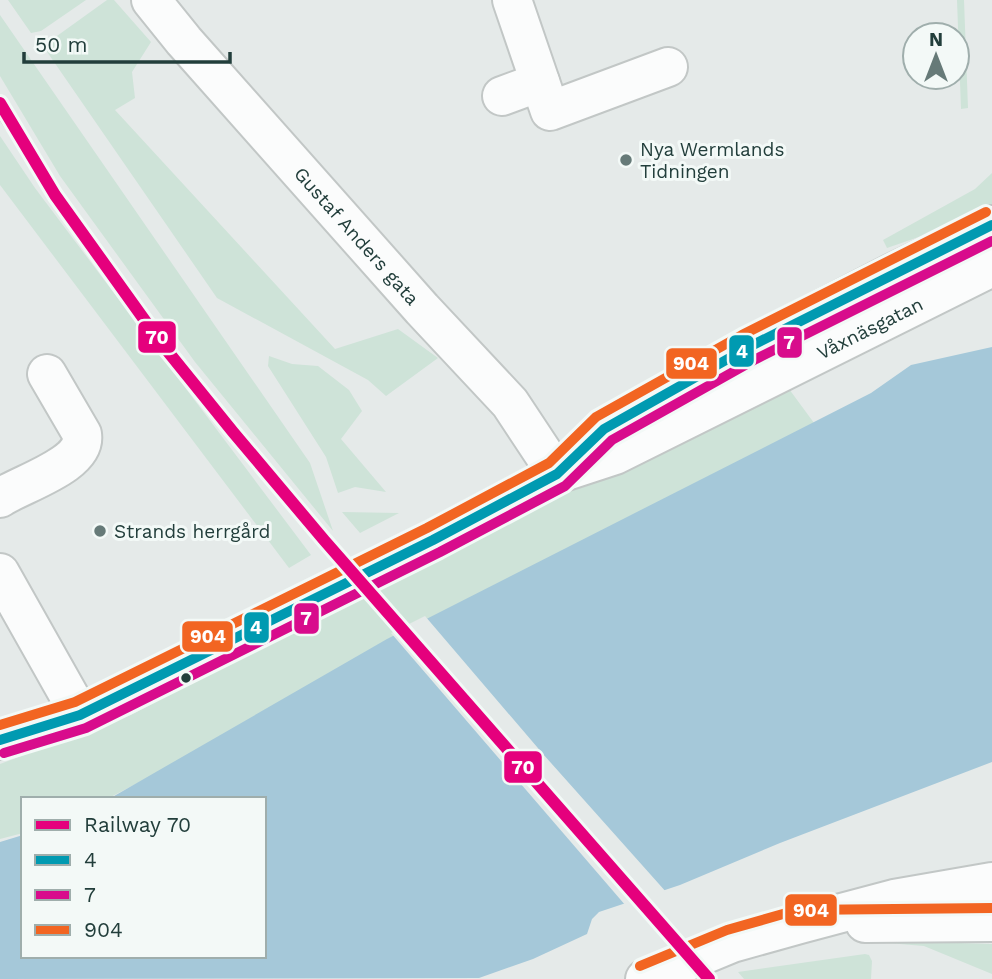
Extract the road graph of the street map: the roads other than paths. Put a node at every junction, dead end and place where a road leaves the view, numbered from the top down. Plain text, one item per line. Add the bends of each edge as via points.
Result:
1 (151, 0) edge
2 (512, 0) edge
3 (668, 66) dead end
4 (540, 82) junction
5 (502, 96) dead end
6 (991, 225) edge
7 (992, 267) edge
8 (47, 374) dead end
9 (557, 474) junction
10 (0, 499) edge
11 (0, 573) edge
12 (80, 715) junction
13 (0, 740) edge
14 (991, 882) edge
15 (992, 922) edge
16 (800, 923) junction
17 (645, 979) edge

1 - 9 street, Gustaf Anders gata via 510,403
2 - 4 street
3 - 4 street via 550,111
4 - 5 street
6 - 9 street, Våxnäsgatan via 749,347 616,422
7 - 9 street, Våxnäsgatan via 615,455
8 - 10 street via 83,443 56,469
9 - 12 street, Våxnäsgatan
11 - 12 street
12 - 13 street, Våxnäsgatan
14 - 16 street via 894,899
15 - 16 street
16 - 17 street via 732,943

